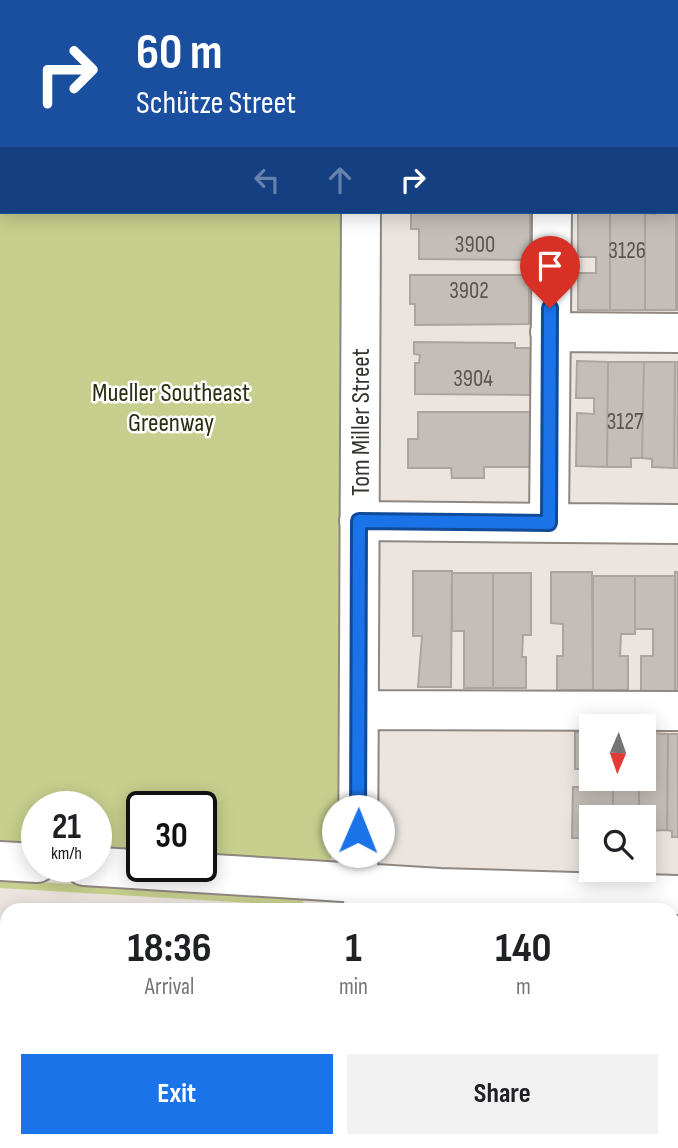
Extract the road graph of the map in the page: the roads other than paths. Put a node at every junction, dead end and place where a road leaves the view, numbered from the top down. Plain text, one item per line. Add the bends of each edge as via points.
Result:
1 (361, 214) edge
2 (552, 214) edge
3 (550, 332) junction
4 (678, 333) edge
5 (359, 521) junction
6 (549, 523) junction
7 (678, 524) edge
8 (359, 710) junction
9 (678, 711) edge
10 (0, 861) edge
11 (21, 862) edge
12 (112, 869) edge
13 (678, 895) edge
14 (363, 897) edge

1 - 5 street, Tom Miller Street
2 - 3 street
3 - 4 street
3 - 6 street
5 - 6 street
5 - 8 street, Tom Miller Street
6 - 7 street
8 - 9 street
8 - 14 street, Tom Miller Street
10 - 11 street
12 - 14 street
13 - 14 street

